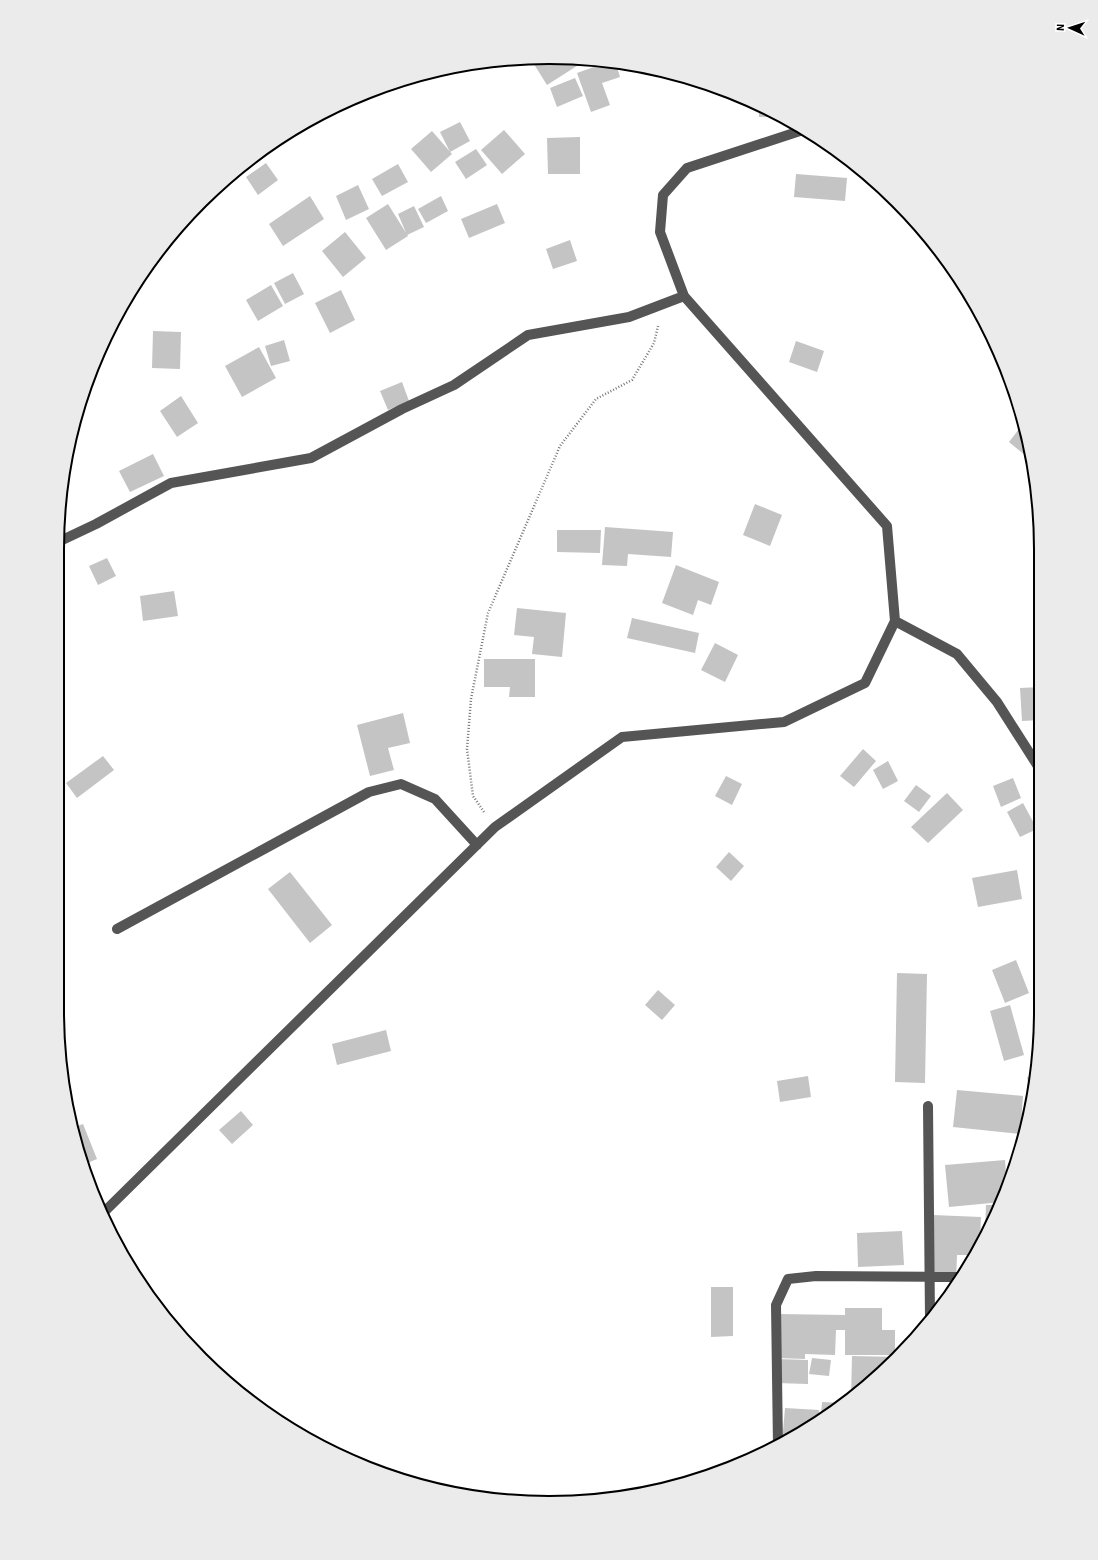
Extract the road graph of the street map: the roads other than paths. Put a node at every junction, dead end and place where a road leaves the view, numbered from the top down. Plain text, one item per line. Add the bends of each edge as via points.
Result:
1 (797, 132) edge
2 (684, 296) junction
3 (64, 539) edge
4 (896, 621) junction
5 (1034, 760) edge
6 (477, 845) junction
7 (117, 929) dead end
8 (928, 1106) dead end
9 (107, 1209) edge
10 (929, 1277) junction
11 (954, 1277) edge
12 (930, 1311) edge
13 (778, 1439) edge

1 - 2 street via 687,168 663,195 660,232
2 - 3 street via 629,317 528,335 454,385 402,409 311,458 171,483
2 - 4 street via 887,526
4 - 5 street via 957,654 997,702
4 - 6 street via 866,683 784,722 622,737 495,827
6 - 7 street via 435,799 401,784 369,792
6 - 9 street
8 - 10 street
10 - 11 street
10 - 12 street
10 - 13 street via 816,1276 788,1279 776,1305

